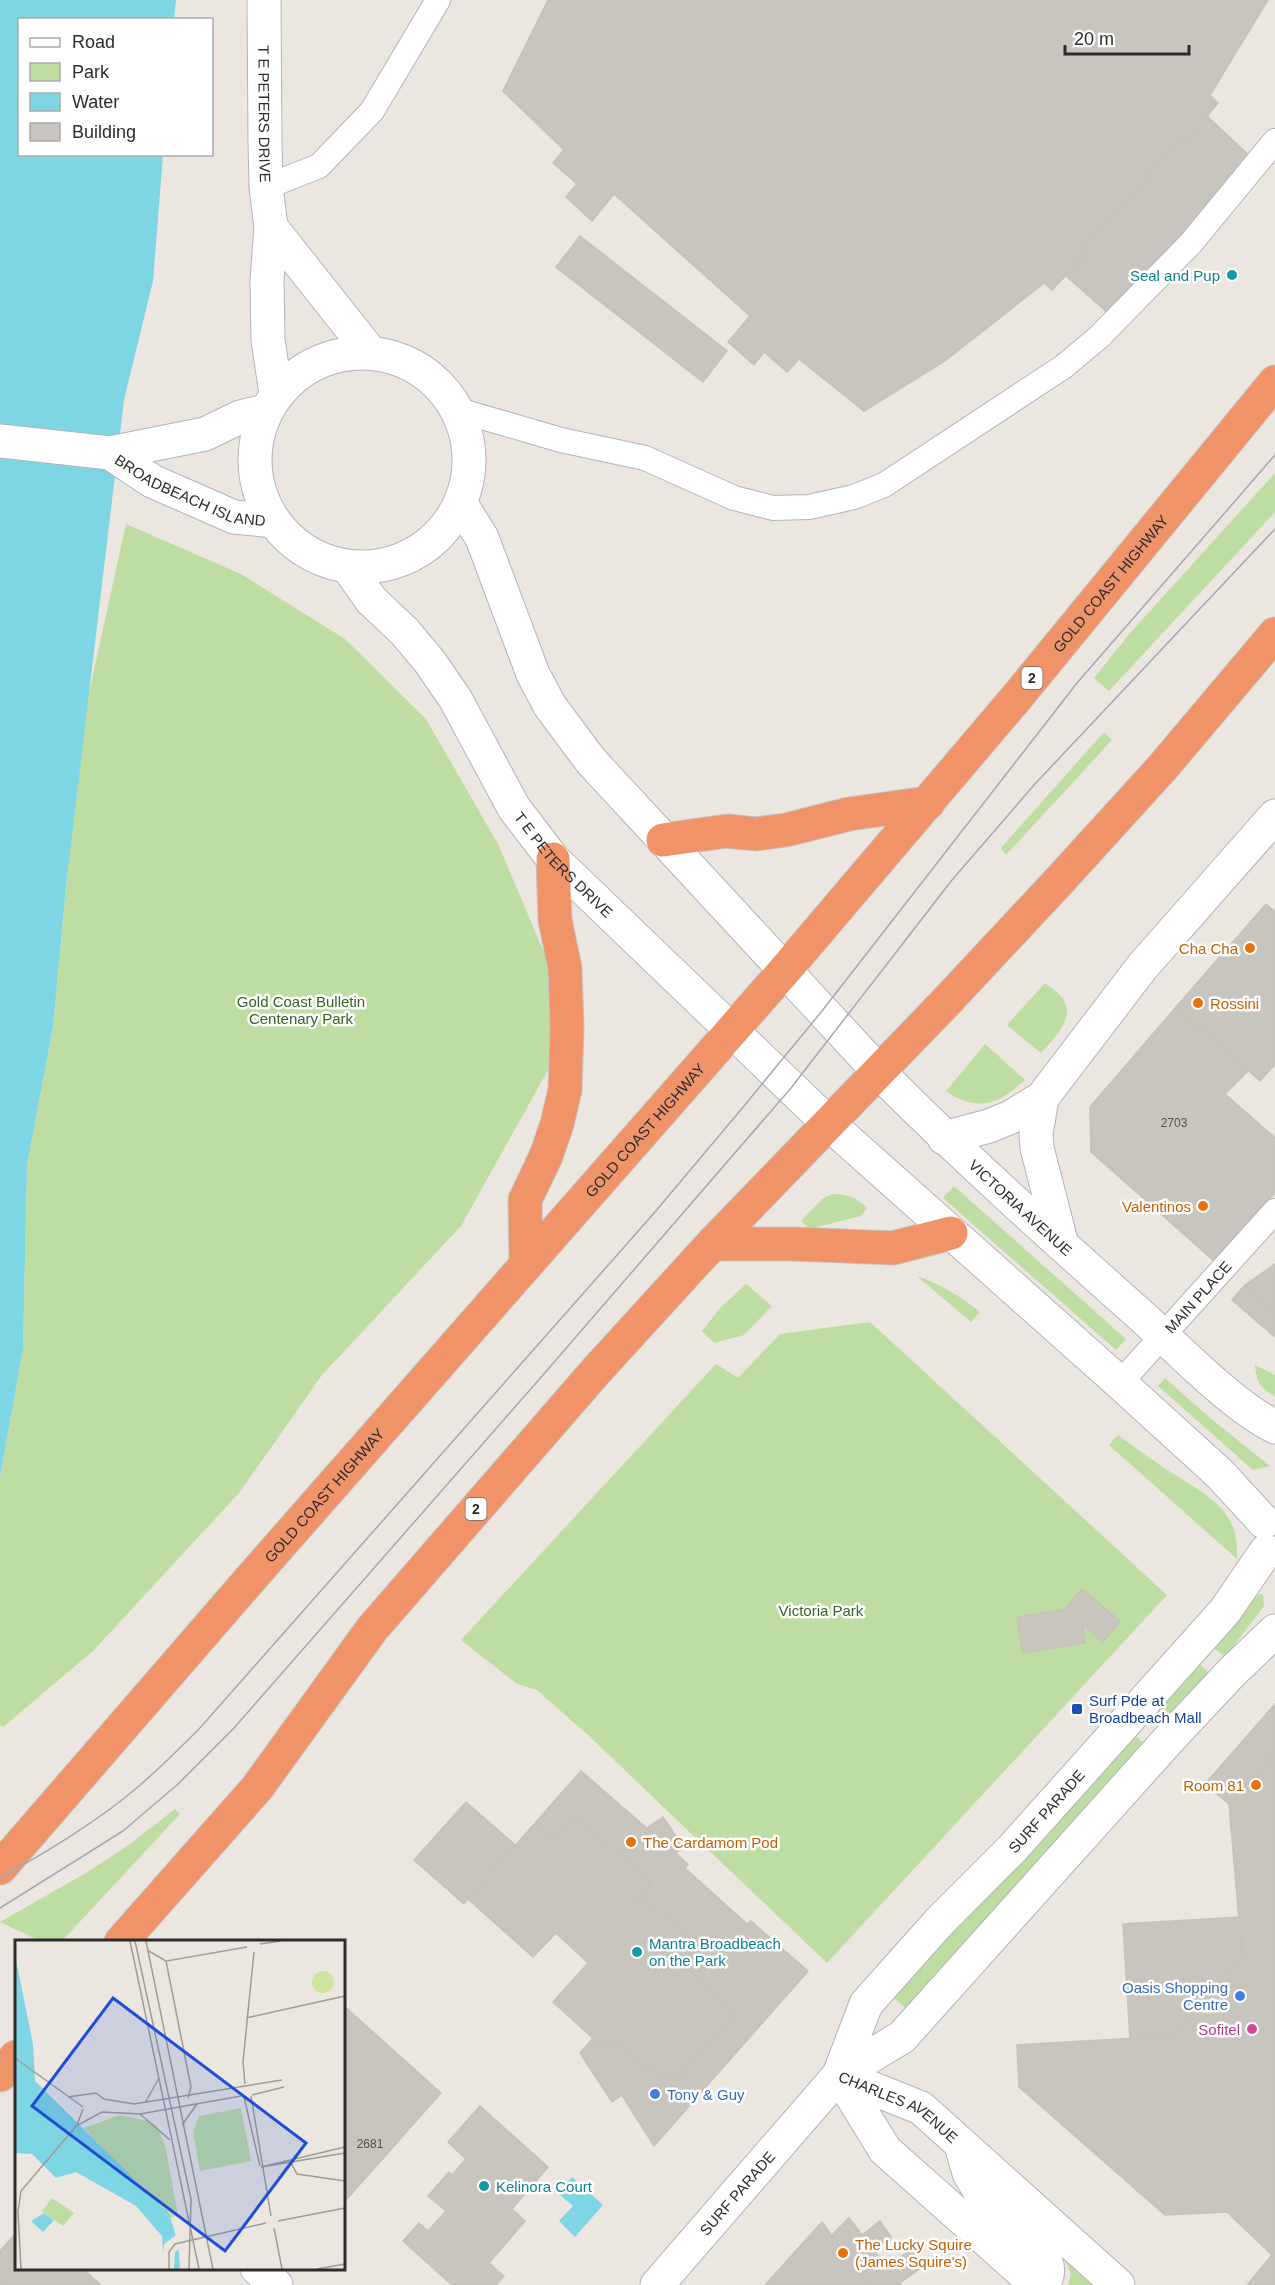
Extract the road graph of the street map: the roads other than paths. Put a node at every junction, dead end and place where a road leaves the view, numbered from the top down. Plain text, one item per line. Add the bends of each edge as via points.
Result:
1 (264, 0) edge
2 (438, 0) edge
3 (1275, 141) edge
4 (266, 187) junction
5 (271, 227) junction
6 (370, 352) junction
7 (1275, 382) edge
8 (270, 403) junction
9 (458, 410) junction
10 (0, 441) edge
11 (111, 453) junction
12 (461, 504) junction
13 (274, 521) junction
14 (348, 567) junction
15 (1275, 634) edge
16 (928, 803) junction
17 (1275, 816) edge
18 (663, 840) junction
19 (553, 859) junction
20 (785, 970) junction
21 (732, 1032) junction
22 (879, 1072) junction
23 (1042, 1098) junction
24 (828, 1123) junction
25 (944, 1138) junction
26 (1275, 1211) edge
27 (951, 1233) junction
28 (712, 1244) junction
29 (1062, 1245) junction
30 (526, 1265) junction
31 (1163, 1335) junction
32 (1120, 1383) junction
33 (1275, 1427) edge
34 (1270, 1535) edge
35 (1275, 1631) edge
36 (0, 1868) edge
37 (122, 1940) edge
38 (0, 2043) edge
39 (15, 2056) edge
40 (15, 2058) edge
41 (0, 2075) edge
42 (839, 2075) junction
43 (960, 2144) junction
44 (259, 2270) edge
45 (276, 2285) edge
46 (657, 2285) edge
47 (1039, 2285) edge
48 (1118, 2285) edge

1 - 4 street, T E PETERS DRIVE
2 - 4 lane via 372,111 319,166
3 - 9 lane via 1191,243 1099,337 1063,367 884,485 854,497 809,507 773,508 734,498 645,458 561,440
4 - 5 street, T E PETERS DRIVE
5 - 6 street
5 - 8 street, T E PETERS DRIVE via 267,280
6 - 8 street via 334,355 302,370
6 - 9 street via 405,361 436,381
7 - 16 highway, GOLD COAST HIGHWAY / 2
8 - 11 street, BROADBEACH ISLAND via 206,434
8 - 13 street via 256,439 255,468 261,495
9 - 12 street via 469,441 470,473
10 - 11 street, BROADBEACH ISLAND
11 - 13 street, BROADBEACH ISLAND via 153,481 234,517
12 - 14 street via 442,533 415,554 383,565
12 - 18 street via 482,538 533,674 550,706 591,761
13 - 14 street via 294,543 320,558
14 - 19 street, T E PETERS DRIVE via 371,600 430,662 456,700 514,808
15 - 22 highway, 2 via 1052,889
16 - 18 highway via 849,814 786,830 756,834 727,831
16 - 20 highway, GOLD COAST HIGHWAY / 2
17 - 23 street via 1142,967
18 - 20 street
19 - 21 street, T E PETERS DRIVE
19 - 30 highway via 555,920 565,968 565,1090 546,1156 525,1200
20 - 21 highway, GOLD COAST HIGHWAY / 2
20 - 22 street, VICTORIA AVENUE
21 - 24 street, T E PETERS DRIVE
21 - 30 highway, GOLD COAST HIGHWAY / 2
22 - 24 highway, 2
22 - 25 street, VICTORIA AVENUE
23 - 25 street via 989,1126
23 - 29 street via 1037,1148
24 - 27 street
24 - 28 highway, 2
25 - 29 street, VICTORIA AVENUE
26 - 31 lane, MAIN PLACE
27 - 28 highway via 893,1248
27 - 32 street
28 - 37 highway, 2 via 372,1629 256,1788
29 - 31 street, VICTORIA AVENUE
30 - 36 highway, GOLD COAST HIGHWAY / 2
31 - 32 lane, MAIN PLACE
31 - 33 street, VICTORIA AVENUE via 1237,1402
32 - 34 street via 1220,1474
34 - 42 street, SURF PARADE via 1225,1611 1012,1850 940,1921 866,2004
35 - 42 street, SURF PARADE via 1171,1737 902,2037
38 - 39 street
40 - 41 highway
42 - 43 street, CHARLES AVENUE via 921,2108
42 - 46 street, SURF PARADE
42 - 47 street, CHARLES AVENUE via 885,2150
43 - 47 street via 981,2195 1045,2258 1047,2279
43 - 48 street, CHARLES AVENUE
44 - 45 street

